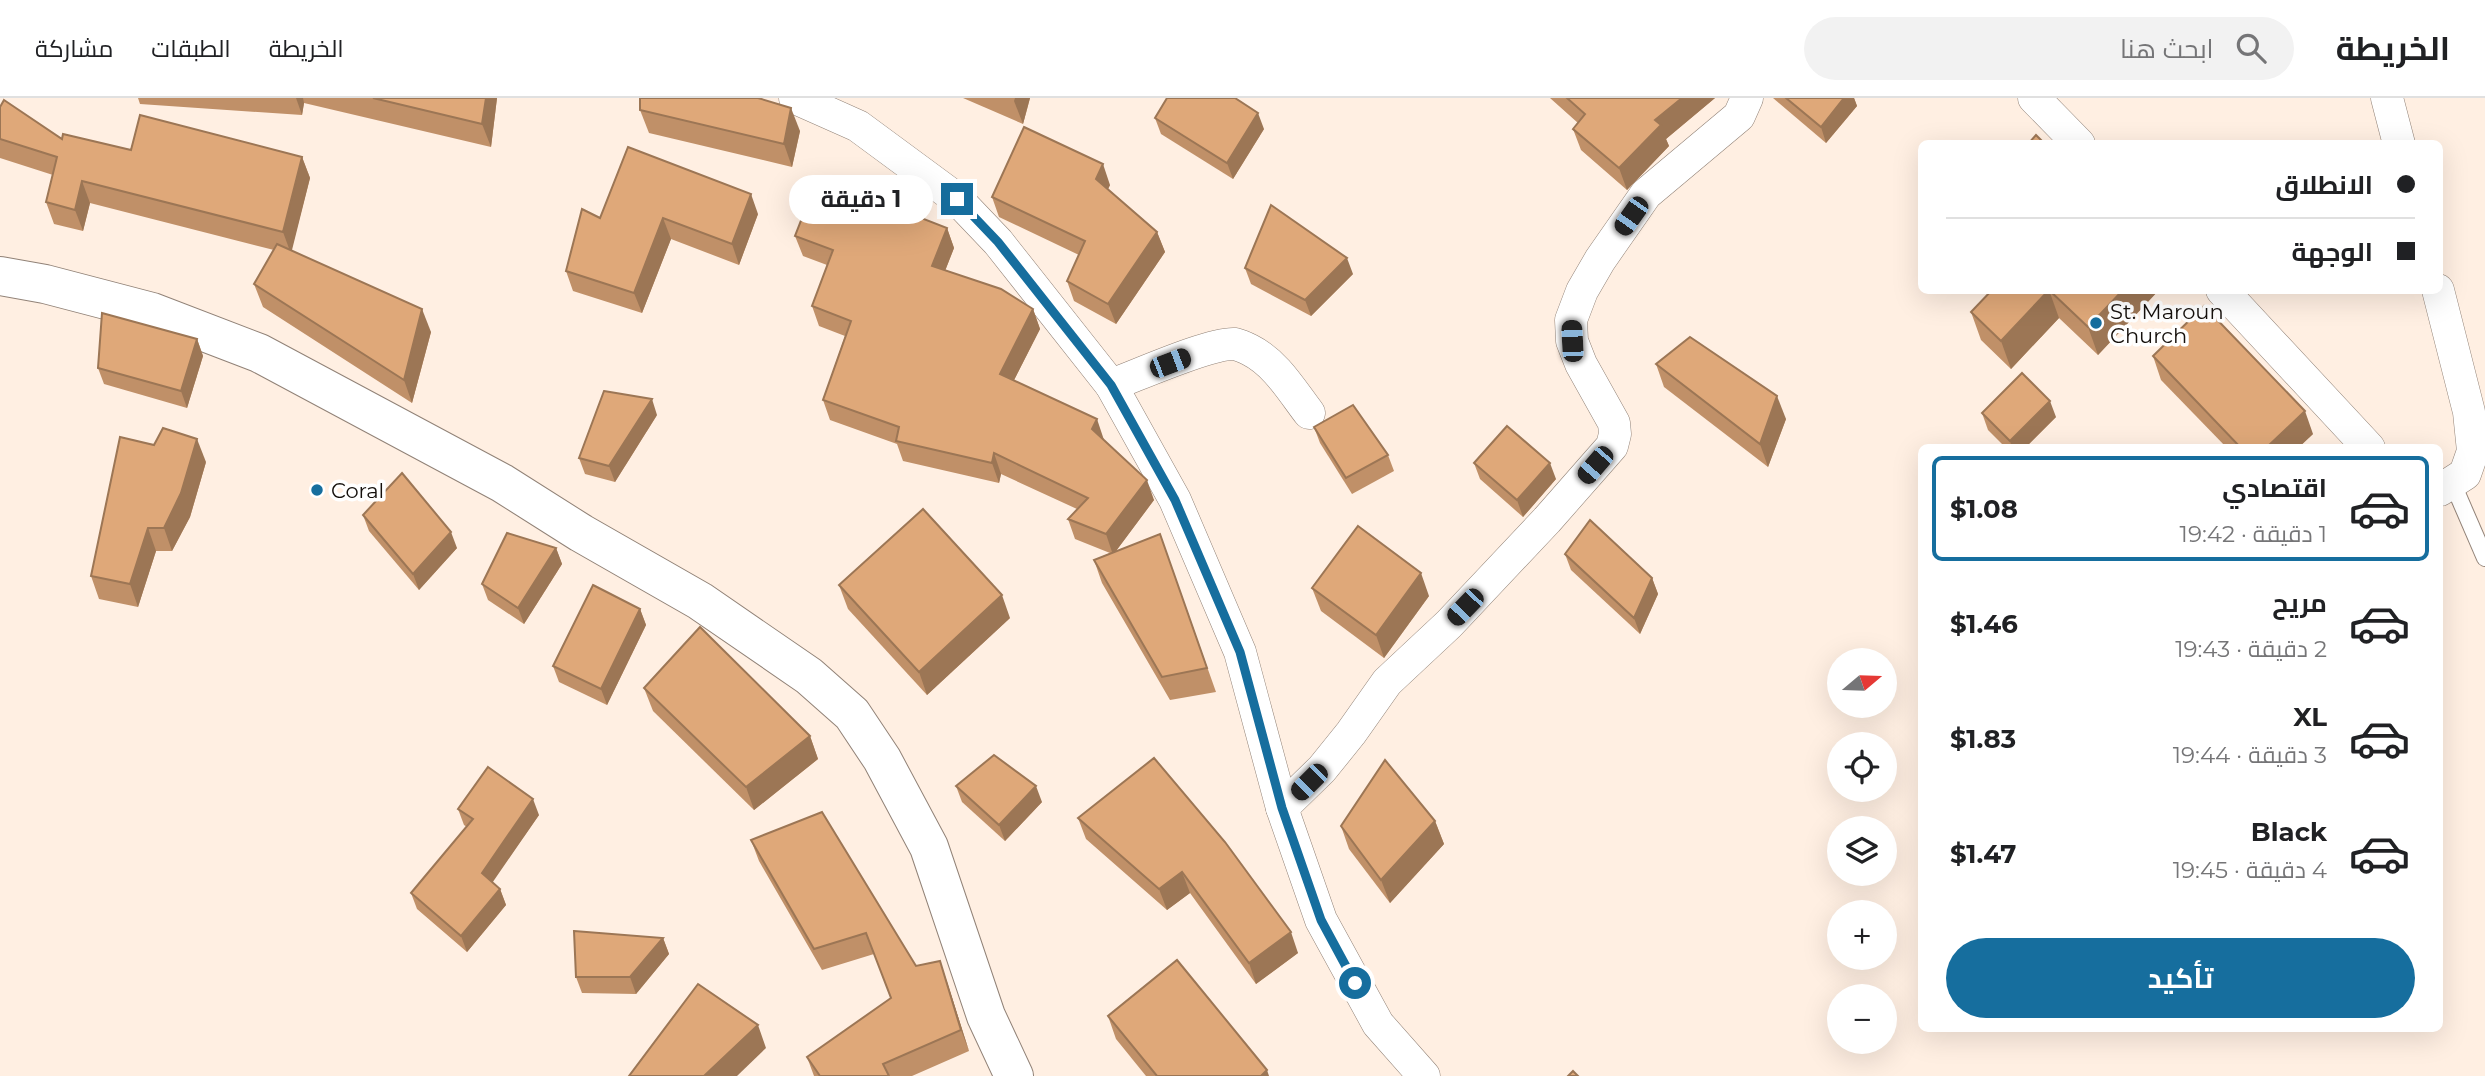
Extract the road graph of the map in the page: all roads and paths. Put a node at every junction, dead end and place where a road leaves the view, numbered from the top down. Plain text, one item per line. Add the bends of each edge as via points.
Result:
1 (794, 98) edge
2 (1746, 98) edge
3 (2034, 98) edge
4 (2387, 98) edge
5 (2075, 140) edge
6 (2398, 140) edge
7 (0, 276) edge
8 (2226, 294) edge
9 (2439, 294) edge
10 (1111, 385) junction
11 (1309, 413) dead end
12 (2365, 444) edge
13 (2446, 487) edge
14 (2485, 558) edge
15 (1282, 808) junction
16 (1014, 1076) edge
17 (1424, 1076) edge

1 - 10 street via 858,126 957,199 1007,252
2 - 15 street via 1739,116 1646,194 1582,291 1571,320 1572,341 1614,423 1612,446 1449,624 1387,682 1322,769
3 - 5 street
4 - 6 street
7 - 16 street via 152,312 259,353 502,483 700,601 809,676 852,714 929,847 986,1016
8 - 12 street
9 - 13 street via 2469,412 2473,451 2465,474
10 - 11 street via 1234,344 1251,350 1276,369
10 - 15 street via 1175,500 1240,652
13 - 14 lane
15 - 17 street via 1321,920 1378,1024

